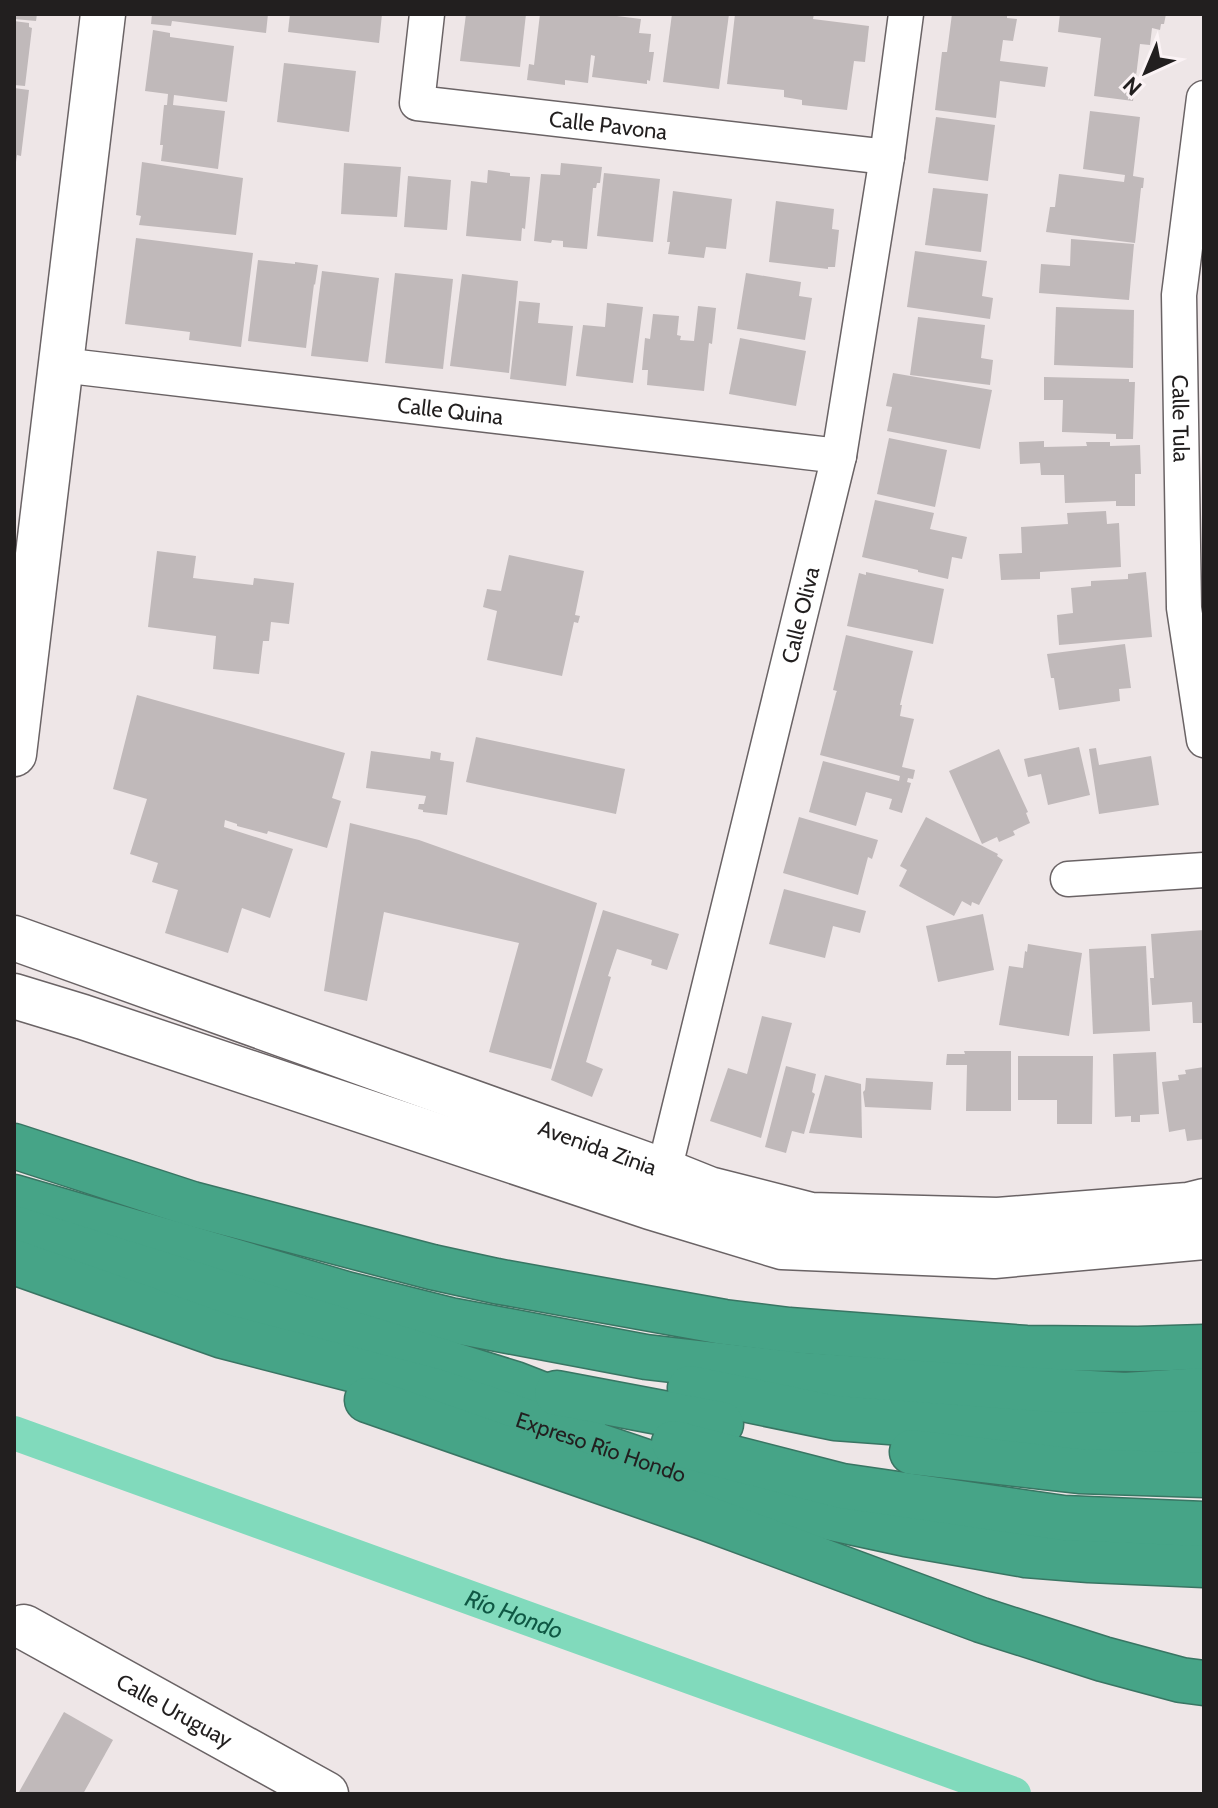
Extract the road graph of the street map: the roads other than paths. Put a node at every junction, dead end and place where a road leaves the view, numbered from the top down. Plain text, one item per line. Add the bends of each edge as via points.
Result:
1 (103, 14) edge
2 (427, 14) edge
3 (906, 14) edge
4 (1204, 98) edge
5 (887, 157) junction
6 (61, 365) junction
7 (839, 456) junction
8 (25, 568) edge
9 (1204, 740) edge
10 (14, 754) edge
11 (1204, 870) edge
12 (1068, 879) dead end
13 (14, 938) edge
14 (14, 996) edge
15 (14, 1146) edge
16 (657, 1189) junction
17 (14, 1197) edge
18 (1204, 1201) edge
19 (14, 1228) edge
20 (1204, 1237) edge
21 (14, 1262) edge
22 (450, 1320) junction
23 (223, 1336) junction
24 (1204, 1347) edge
25 (515, 1384) junction
26 (1204, 1390) edge
27 (1204, 1433) edge
28 (1204, 1475) edge
29 (1204, 1524) edge
30 (1204, 1565) edge
31 (19, 1624) edge
32 (1204, 1683) edge
33 (326, 1794) edge

1 - 6 street
2 - 5 street, Calle Pavona via 417,103
3 - 5 street, Calle Oliva
4 - 9 street, Calle Tula via 1179,295 1184,608
5 - 7 street, Calle Oliva
6 - 7 street, Calle Quina
6 - 8 street
7 - 16 street, Calle Oliva
8 - 10 street
11 - 12 street
13 - 16 street, Avenida Zinia
14 - 16 street, Avenida Zinia
15 - 24 highway via 192,1204 432,1267 724,1322 1026,1348
16 - 18 street, Avenida Zinia via 709,1189 811,1215 998,1220
16 - 20 street, Avenida Zinia via 782,1247 994,1256
17 - 22 highway
19 - 25 highway
21 - 23 highway, Expreso Río Hondo
22 - 26 highway via 646,1357 803,1375 1125,1395
22 - 27 highway via 577,1364 835,1418 1066,1435
23 - 30 highway, Expreso Río Hondo via 436,1391 804,1512 1026,1555
23 - 32 highway via 353,1395 981,1620 1103,1659
25 - 28 highway via 826,1442 1079,1471
25 - 29 highway via 654,1438 842,1486 1063,1518
31 - 33 street, Calle Uruguay

